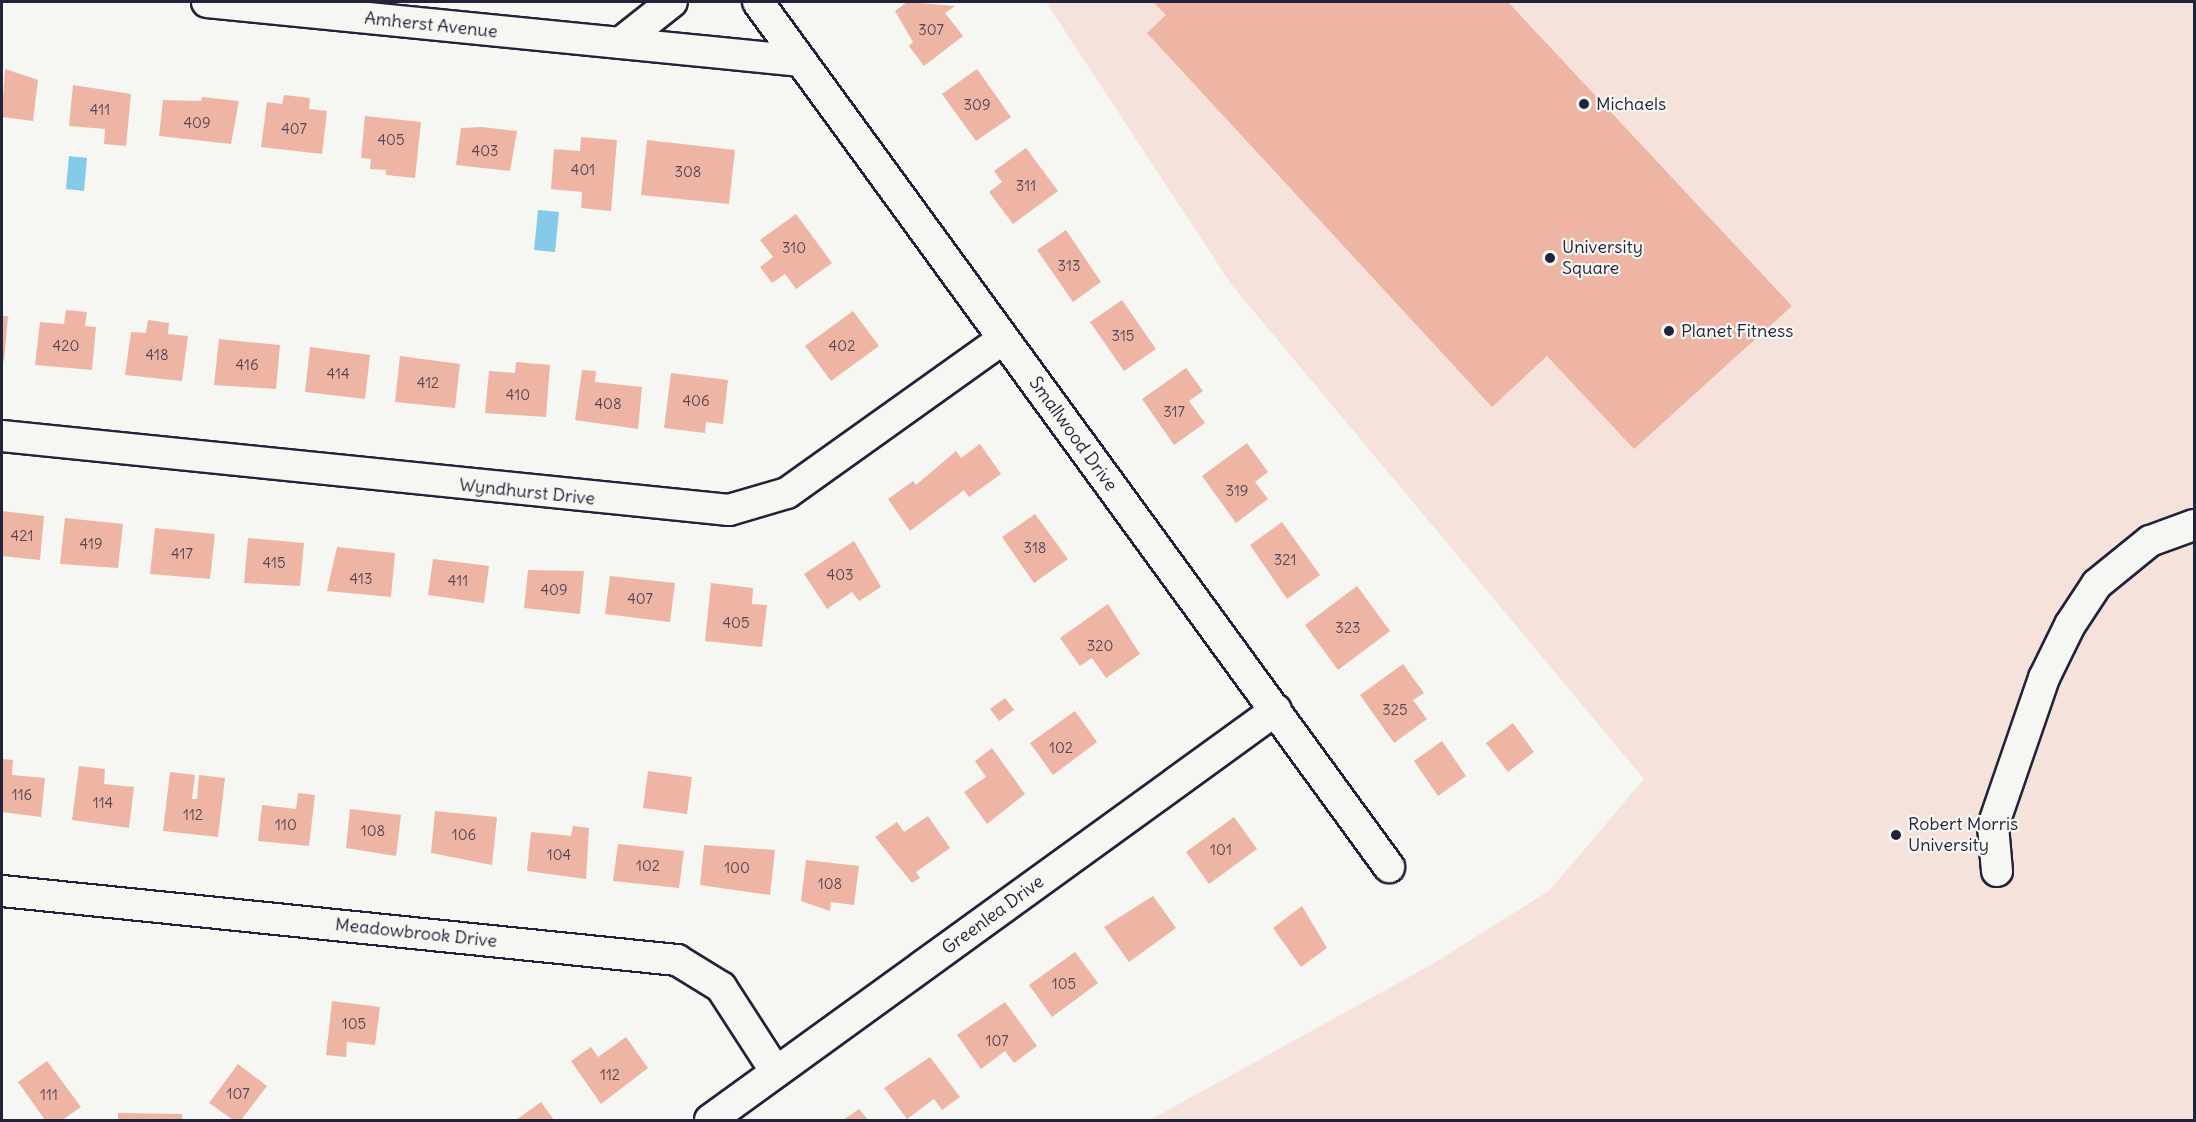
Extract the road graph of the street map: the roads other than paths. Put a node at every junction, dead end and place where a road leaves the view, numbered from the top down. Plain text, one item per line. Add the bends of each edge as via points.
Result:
1 (207, 2) edge
2 (672, 2) edge
3 (758, 2) edge
4 (620, 43) junction
5 (801, 62) junction
6 (1003, 339) junction
7 (2, 436) edge
8 (2194, 525) edge
9 (1276, 710) junction
10 (1389, 867) dead end
11 (1997, 871) dead end
12 (2, 891) edge
13 (777, 1072) junction
14 (710, 1120) edge

1 - 4 street, Amherst Avenue
2 - 4 street
3 - 5 street, Smallwood Drive
4 - 5 street, Amherst Avenue
5 - 6 street, Smallwood Drive
6 - 7 street, Wyndhurst Drive via 787,493 729,510
6 - 9 street, Smallwood Drive
8 - 11 street via 2150,541 2097,584 2070,626 2044,678 1993,826
9 - 10 street, Smallwood Drive
9 - 13 street, Greenlea Drive
12 - 13 street, Meadowbrook Drive via 677,960 721,987
13 - 14 street, Greenlea Drive

